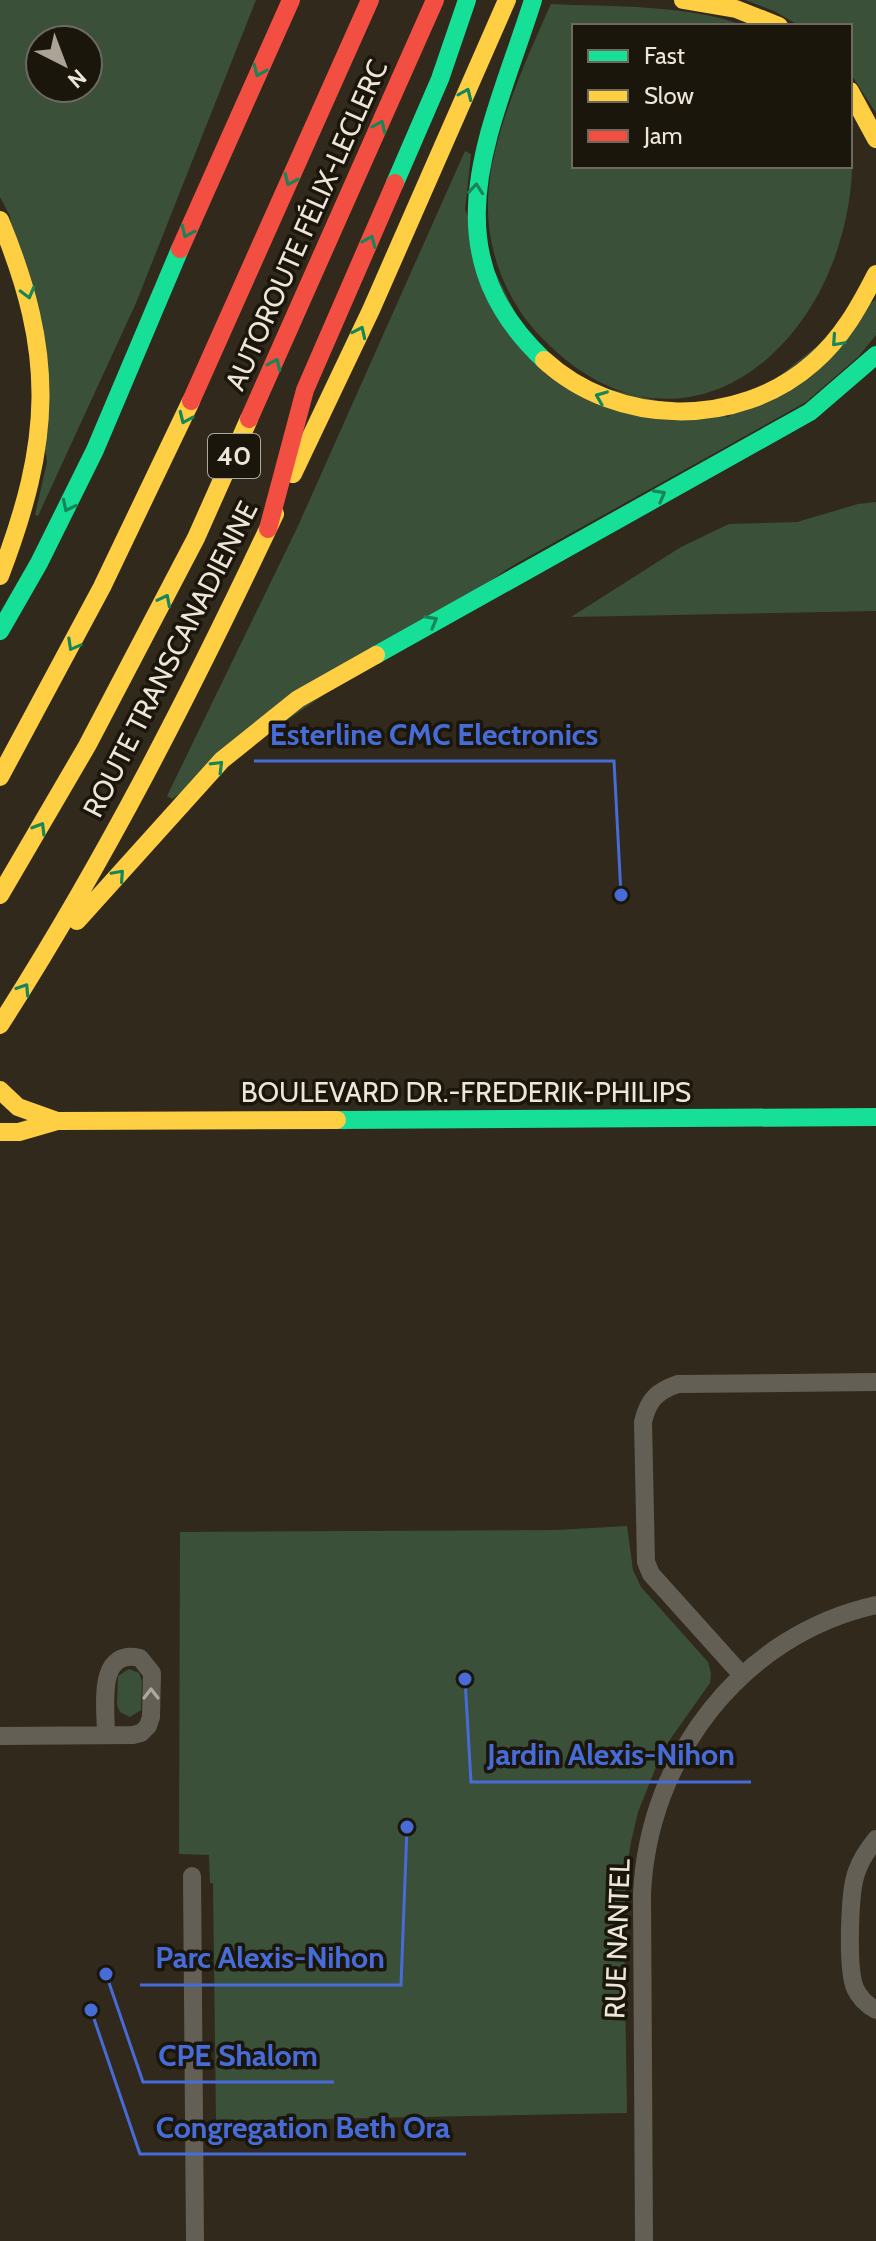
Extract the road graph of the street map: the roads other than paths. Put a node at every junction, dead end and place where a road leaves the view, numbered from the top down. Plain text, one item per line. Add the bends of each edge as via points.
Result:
1 (291, 0) edge
2 (368, 0) edge
3 (435, 0) edge
4 (467, 0) edge
5 (507, 0) edge
6 (533, 0) edge
7 (683, 0) edge
8 (774, 24) edge
9 (852, 95) edge
10 (876, 139) edge
11 (0, 220) edge
12 (876, 274) edge
13 (876, 355) edge
14 (268, 529) junction
15 (0, 576) edge
16 (0, 631) edge
17 (0, 777) edge
18 (0, 895) edge
19 (48, 953) junction
20 (0, 1025) edge
21 (0, 1090) edge
22 (876, 1117) edge
23 (57, 1121) junction
24 (0, 1132) edge
25 (876, 1382) edge
26 (876, 1605) edge
27 (741, 1674) junction
28 (106, 1735) dead end
29 (0, 1736) edge
30 (876, 1839) edge
31 (192, 1876) dead end
32 (870, 2006) edge
33 (195, 2241) edge
34 (644, 2241) edge

1 -> 16 main road via 95,450
2 -> 17 main road, AUTOROUTE FÉLIX-LECLERC / 40 via 157,479
18 -> 3 main road, AUTOROUTE FÉLIX-LECLERC / 40 via 123,681 196,538
14 -> 4 main road via 305,390 440,79
14 -> 5 main road, ROUTE TRANSCANADIENNE
12 -> 6 main road via 859,312 826,353 770,394 728,408 681,414 630,407 586,391 551,367 501,308 481,258 475,207 483,151
7 - 8 main road via 736,9
9 - 10 main road
11 -> 15 main road via 30,299 42,393 29,498
19 -> 13 main road via 222,760 298,699 810,412
14 - 19 main road, ROUTE TRANSCANADIENNE via 173,724
20 -> 19 main road, ROUTE TRANSCANADIENNE
21 - 23 main road via 13,1105
22 - 23 main road, BOULEVARD DR.-FREDERIK-PHILIPS
23 - 24 main road
25 - 27 street via 678,1384 664,1388 646,1408 646,1562
26 - 27 street, RUE NANTEL via 821,1622
27 - 34 street, RUE NANTEL via 680,1755 656,1815 643,1868
28 - 29 street
30 - 32 street via 856,1873 851,1900 851,1973 855,1989
31 - 33 street

